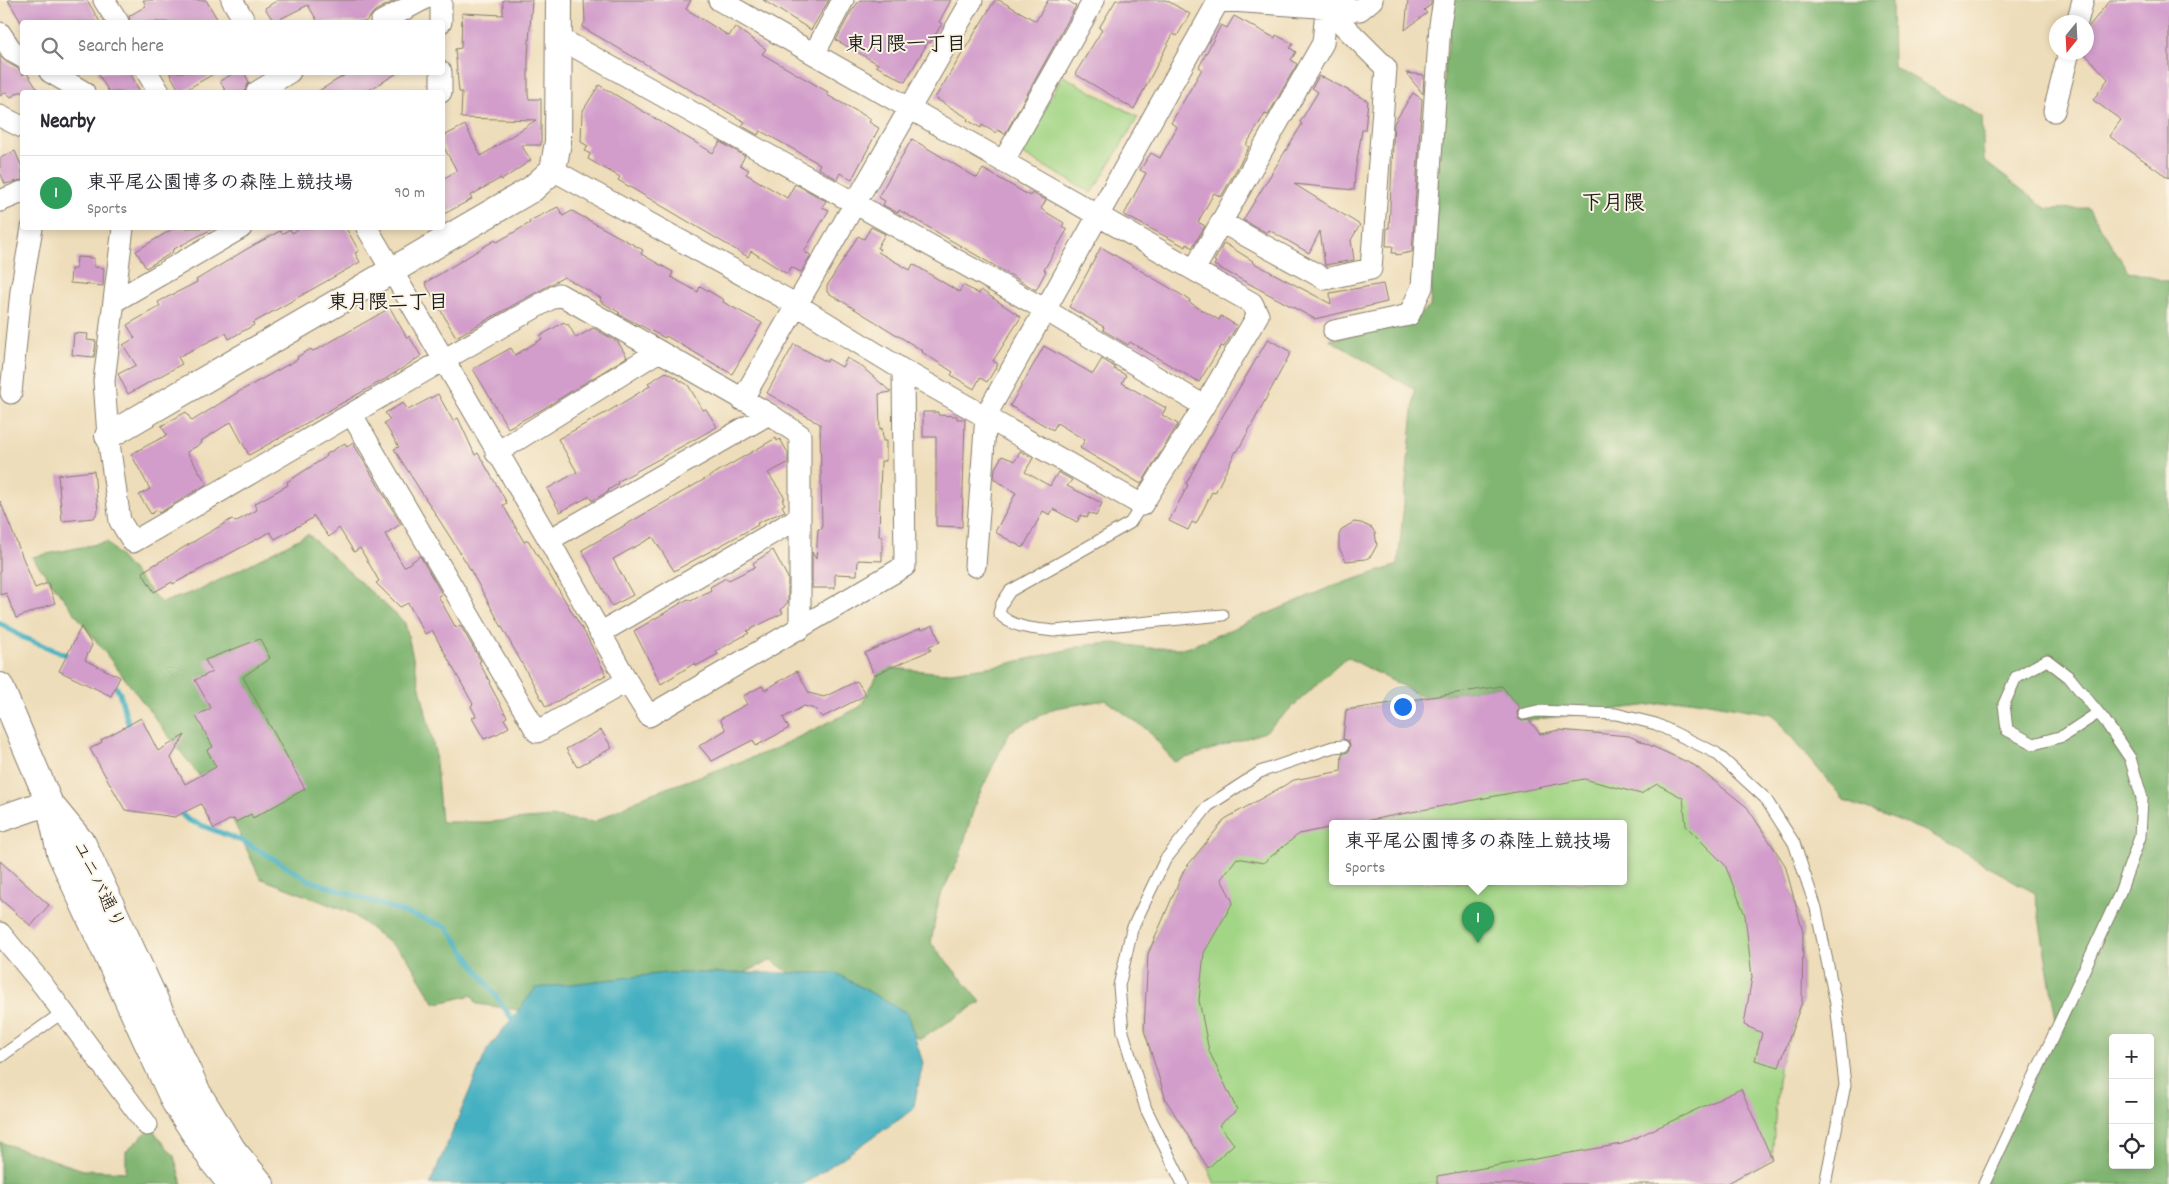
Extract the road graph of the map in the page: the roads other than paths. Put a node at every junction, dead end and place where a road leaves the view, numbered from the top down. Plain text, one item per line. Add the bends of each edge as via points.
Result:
1 (104, 0) edge
2 (232, 0) edge
3 (422, 0) edge
4 (441, 0) edge
5 (560, 0) edge
6 (719, 0) edge
7 (843, 0) edge
8 (972, 0) edge
9 (1094, 0) edge
10 (1218, 0) edge
11 (1372, 0) edge
12 (1444, 0) edge
13 (2083, 0) edge
14 (1326, 4) edge
15 (2079, 15) edge
16 (117, 20) edge
17 (244, 20) edge
18 (385, 20) edge
19 (441, 20) edge
20 (0, 33) edge
21 (559, 38) junction
22 (814, 54) junction
23 (20, 56) edge
24 (2067, 60) edge
25 (55, 75) edge
26 (149, 75) edge
27 (441, 75) edge
28 (283, 79) edge
29 (81, 90) edge
30 (158, 90) edge
31 (261, 90) edge
32 (441, 90) edge
33 (910, 109) junction
34 (2054, 110) dead end
35 (0, 116) edge
36 (20, 126) edge
37 (1003, 162) junction
38 (553, 170) junction
39 (20, 193) edge
40 (0, 201) edge
41 (855, 204) junction
42 (1097, 215) junction
43 (1221, 222) junction
44 (32, 230) edge
45 (123, 230) edge
46 (238, 230) edge
47 (368, 230) edge
48 (391, 270) junction
49 (1194, 270) junction
50 (115, 301) junction
51 (797, 305) junction
52 (1044, 309) junction
53 (1334, 331) dead end
54 (659, 351) junction
55 (444, 359) junction
56 (903, 370) junction
57 (12, 394) dead end
58 (742, 400) junction
59 (1204, 406) junction
60 (769, 414) junction
61 (352, 415) junction
62 (986, 415) junction
63 (108, 436) junction
64 (496, 453) junction
65 (1142, 505) junction
66 (800, 517) junction
67 (549, 540) junction
68 (975, 566) dead end
69 (1223, 615) dead end
70 (800, 629) junction
71 (600, 633) junction
72 (627, 681) junction
73 (0, 686) edge
74 (2098, 713) junction
75 (1524, 714) dead end
76 (1343, 746) dead end
77 (49, 802) junction
78 (0, 819) edge
79 (0, 933) edge
80 (63, 1012) junction
81 (0, 1057) edge
82 (147, 1125) dead end
83 (231, 1184) edge
84 (261, 1184) edge
85 (1183, 1184) edge
86 (1824, 1184) edge
87 (1984, 1184) edge

1 - 16 street
2 - 17 street
3 - 18 street
4 - 19 street
5 - 21 street
6 - 22 street
7 - 22 street
8 - 33 street
9 - 37 street
10 - 14 street
10 - 42 street
11 - 14 street via 1360,10
12 - 53 street via 1422,287 1409,315
13 - 15 street
14 - 43 street via 1323,43
14 - 43 street via 1386,68 1371,269 1325,279
20 - 23 street via 12,51
21 - 38 street via 558,142
21 - 41 street
22 - 33 street
24 - 34 street
25 - 29 street
26 - 30 street
27 - 32 street
28 - 31 street
33 - 37 street
33 - 41 street
35 - 36 street
37 - 42 street
38 - 48 street via 532,189
38 - 51 street
39 - 40 street
41 - 51 street
41 - 52 street
42 - 49 street
42 - 52 street
43 - 49 street
44 - 57 street via 21,291
45 - 50 street
46 - 50 street
47 - 48 street
48 - 55 street
48 - 63 street
49 - 59 street via 1252,303 1258,315
50 - 63 street via 104,382
51 - 56 street
51 - 58 street
52 - 59 street
52 - 62 street
54 - 55 street via 559,294
54 - 58 street
54 - 64 street
55 - 61 street
55 - 64 street
56 - 62 street
56 - 70 street via 905,566
58 - 60 street
59 - 65 street
60 - 66 street via 800,435
60 - 67 street
61 - 63 street via 133,542 120,521
61 - 72 street via 537,732
62 - 65 street
62 - 68 street
64 - 67 street
65 - 69 lane via 1130,523 1010,592 999,614 1004,620 1054,631
66 - 70 street
66 - 71 street
67 - 71 street
70 - 72 street via 649,716
71 - 72 street
73 - 77 street
74 - 74 lane via 2064,736 2034,744 2007,730 2004,704 2016,677 2047,660 2069,677
74 - 87 lane via 2130,758 2142,798 2140,837 2119,895
75 - 86 lane via 1616,714 1656,724 1716,752 1765,798 1794,843 1816,908 1837,1013 1845,1085
76 - 85 lane via 1260,772 1208,806 1165,860 1132,929 1119,986 1123,1032 1146,1109
77 - 78 street
77 - 83 street, ユニバ通り via 60,853 174,1103
77 - 84 street, ユニバ通り via 83,844 198,1093 233,1150
79 - 80 street
80 - 81 lane
80 - 82 street

